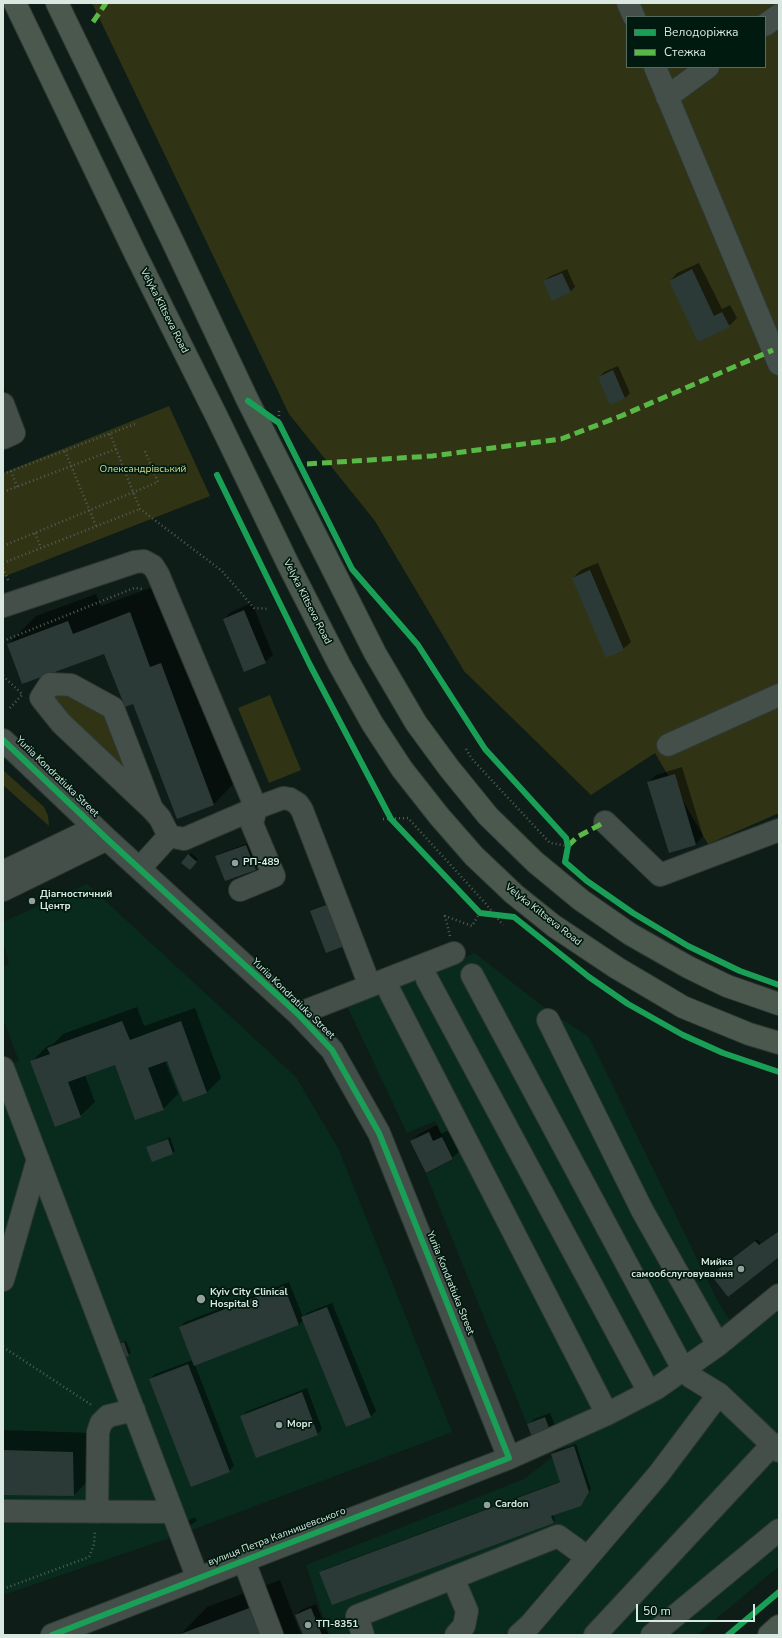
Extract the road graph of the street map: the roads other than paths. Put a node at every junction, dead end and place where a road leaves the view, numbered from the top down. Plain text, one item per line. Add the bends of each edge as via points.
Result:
1 (15, 3) edge
2 (57, 3) edge
3 (628, 3) edge
4 (779, 14) edge
5 (634, 16) edge
6 (766, 24) edge
7 (655, 68) edge
8 (707, 68) edge
9 (667, 97) junction
10 (779, 364) edge
11 (3, 404) edge
12 (3, 438) edge
13 (3, 606) edge
14 (779, 695) edge
15 (3, 740) edge
16 (668, 745) dead end
17 (256, 808) junction
18 (152, 809) junction
19 (605, 822) dead end
20 (779, 830) edge
21 (101, 833) junction
22 (169, 836) junction
23 (140, 868) junction
24 (3, 872) edge
25 (3, 890) edge
26 (240, 890) dead end
27 (454, 953) road end
28 (472, 975) dead end
29 (427, 979) dead end
30 (380, 989) junction
31 (779, 1004) edge
32 (298, 1014) junction
33 (548, 1020) dead end
34 (779, 1043) edge
35 (3, 1068) edge
36 (38, 1159) junction
37 (3, 1280) edge
38 (779, 1295) edge
39 (718, 1345) junction
40 (683, 1369) junction
41 (649, 1392) junction
42 (719, 1394) junction
43 (134, 1410) junction
44 (607, 1414) junction
45 (776, 1447) edge
46 (509, 1458) junction
47 (3, 1511) edge
48 (97, 1512) junction
49 (172, 1512) junction
50 (779, 1530) edge
51 (587, 1557) junction
52 (244, 1561) junction
53 (453, 1578) junction
54 (198, 1579) junction
55 (779, 1626) edge
56 (52, 1635) edge
57 (272, 1635) edge
58 (363, 1635) edge
59 (456, 1635) edge
60 (519, 1635) edge
61 (595, 1635) edge
62 (652, 1635) edge
63 (769, 1635) edge

1 - 34 main road, Velyka Kiltseva Road via 136,255 342,671 402,769 438,816 474,856 514,894 554,926 617,968 683,1007 749,1034
2 - 31 main road via 251,408 375,653 421,730 488,816 535,862 582,900 630,934 688,967 727,986
3 - 5 street
4 - 6 street
7 - 9 street
8 - 9 street
9 - 10 street
11 - 12 street via 14,433
13 - 17 street via 135,562 144,561 153,566
14 - 16 street
15 - 21 street, Yuriia Kondratiuka Street
17 - 22 street via 184,839
17 - 26 street via 252,824 274,876
17 - 30 street via 283,798 298,804
18 - 18 street via 113,708 71,685 50,684 41,698 56,716
18 - 22 street
19 - 20 street via 660,875
21 - 23 street, Yuriia Kondratiuka Street
21 - 24 street
21 - 25 street
22 - 23 street
23 - 32 street, Yuriia Kondratiuka Street
27 - 30 street
28 - 40 street
29 - 41 street
30 - 32 street
30 - 44 street
32 - 46 street, Yuriia Kondratiuka Street via 332,1050 379,1134
33 - 39 street via 642,1210
35 - 36 street
36 - 37 street
36 - 43 street
38 - 39 street, вулиця Петра Калнишевського
39 - 40 street, вулиця Петра Калнишевського
40 - 41 street, вулиця Петра Калнишевського
40 - 42 street via 691,1377
41 - 44 street, вулиця Петра Калнишевського
42 - 45 street
42 - 51 street via 658,1475
43 - 48 street via 108,1416 101,1423 98,1432
43 - 49 street
44 - 46 street, вулиця Петра Калнишевського
45 - 61 street
46 - 52 street, вулиця Петра Калнишевського
47 - 48 street
48 - 49 street
49 - 54 street
50 - 62 street
51 - 53 street via 558,1536
51 - 60 street
52 - 54 street, вулиця Петра Калнишевського
52 - 57 street
53 - 58 street via 357,1616
53 - 59 street via 467,1611 464,1626
54 - 56 street, вулиця Петра Калнишевського
55 - 63 main road

